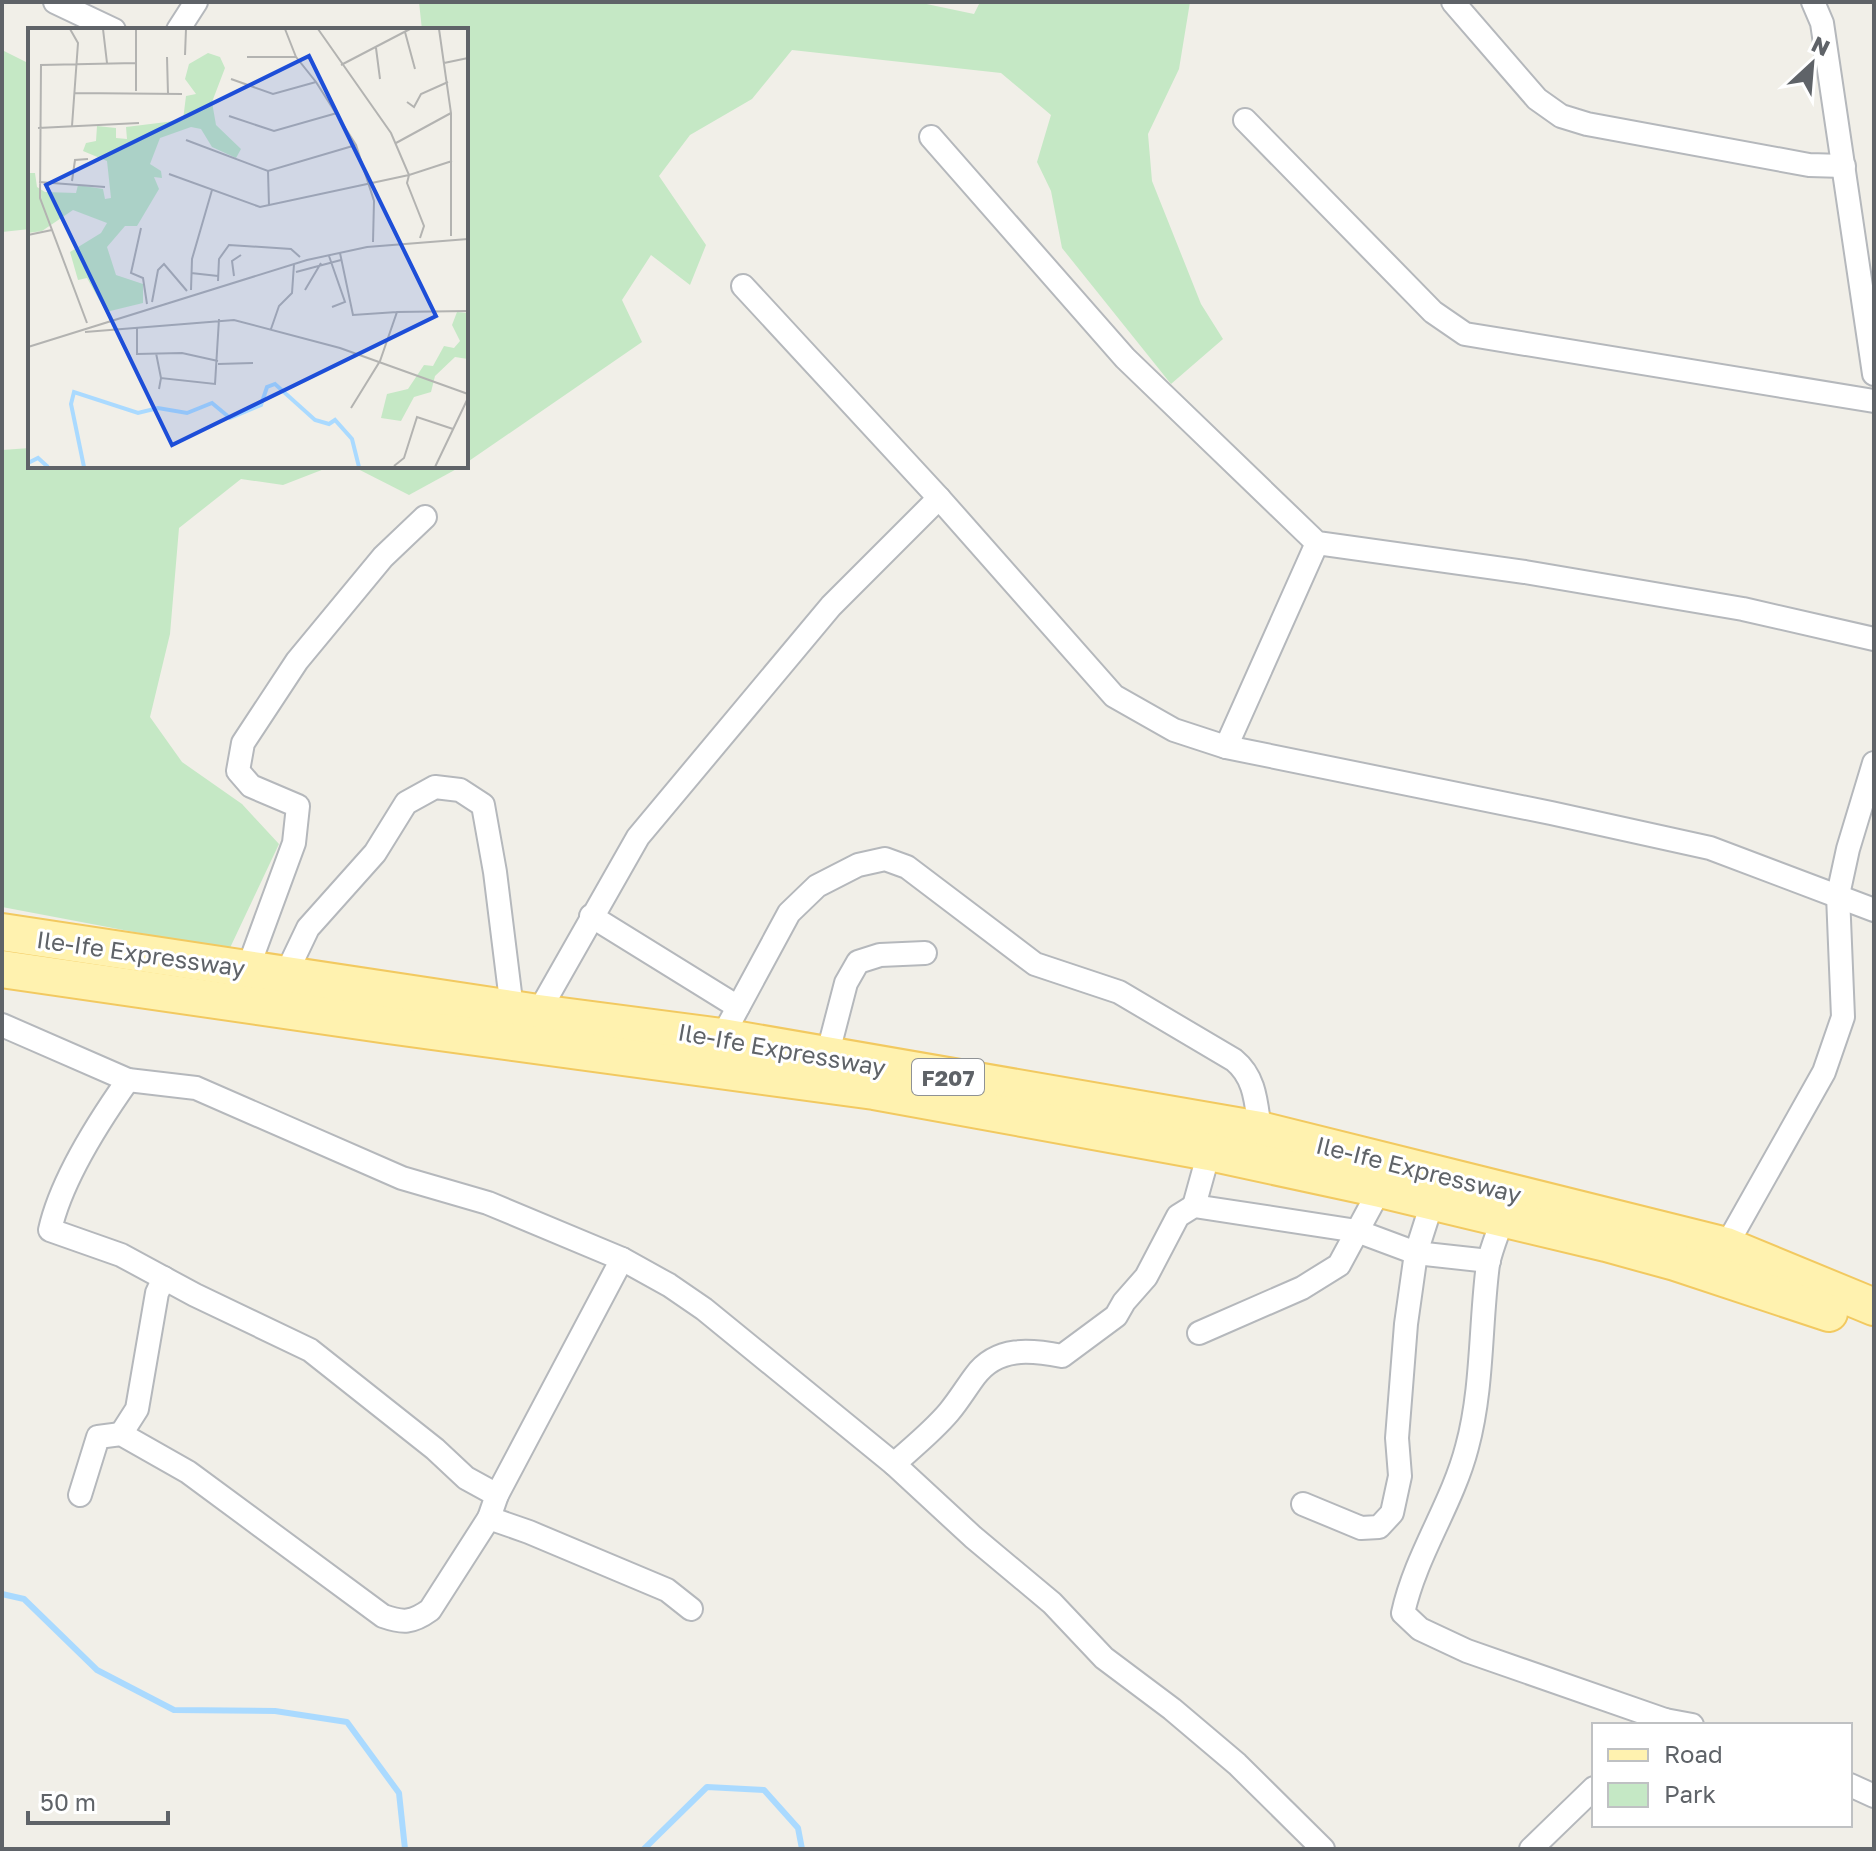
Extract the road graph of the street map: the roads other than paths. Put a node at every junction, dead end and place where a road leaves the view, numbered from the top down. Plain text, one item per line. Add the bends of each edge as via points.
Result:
1 (55, 2) edge
2 (196, 2) edge
3 (1453, 2) edge
4 (1813, 2) edge
5 (110, 28) edge
6 (179, 28) edge
7 (1245, 120) dead end
8 (931, 137) dead end
9 (1844, 166) junction
10 (743, 286) dead end
11 (1874, 374) edge
12 (1874, 401) edge
13 (939, 498) junction
14 (425, 517) dead end
15 (1317, 543) junction
16 (1874, 639) edge
17 (1226, 747) junction
18 (1874, 763) edge
19 (1838, 895) junction
20 (1874, 910) edge
21 (591, 916) junction
22 (2, 932) edge
23 (925, 953) dead end
24 (248, 968) junction
25 (2, 969) edge
26 (286, 974) junction
27 (394, 1008) junction
28 (525, 1011) junction
29 (730, 1022) junction
30 (2, 1025) edge
31 (827, 1056) junction
32 (128, 1080) junction
33 (1260, 1130) junction
34 (1209, 1152) junction
35 (1380, 1189) junction
36 (1432, 1203) junction
37 (1194, 1206) junction
38 (1503, 1218) junction
39 (1357, 1231) junction
40 (1726, 1246) junction
41 (1416, 1253) junction
42 (622, 1259) junction
43 (1489, 1261) junction
44 (164, 1278) junction
45 (1874, 1307) edge
46 (1874, 1330) edge
47 (1199, 1333) dead end
48 (121, 1434) junction
49 (894, 1464) junction
50 (80, 1495) dead end
51 (497, 1495) junction
52 (1303, 1504) dead end
53 (489, 1518) junction
54 (691, 1609) dead end
55 (1662, 1722) edge
56 (1852, 1786) edge
57 (1592, 1790) edge
58 (1874, 1796) edge
59 (1323, 1849) edge
60 (1531, 1849) edge

1 - 5 street
2 - 6 street
3 - 9 street via 1537,99 1561,116 1809,165
4 - 9 street via 1822,23
7 - 12 street via 1433,312 1465,334
8 - 15 street via 1125,358
9 - 11 street
10 - 13 street
13 - 17 street via 1114,696 1174,730
13 - 21 street via 831,606 638,837
14 - 24 street via 383,557 297,661 243,743 238,771 251,786 298,806 294,843
15 - 16 street via 1728,606
15 - 17 street
17 - 19 street via 1710,848
18 - 19 street
19 - 20 street
19 - 40 street via 1843,1017 1824,1072
21 - 28 street
21 - 29 street
22 - 24 main road, Ile-Ife Expressway / F207
23 - 31 street via 880,955 858,962 846,983
24 - 26 main road, Ile-Ife Expressway / F207
25 - 27 main road, Ile-Ife Expressway / F207
26 - 27 main road, Ile-Ife Expressway / F207
26 - 28 street via 308,928 375,853 406,803 435,787 460,790 483,805
27 - 28 main road, Ile-Ife Expressway / F207
27 - 34 main road, Ile-Ife Expressway / F207
28 - 29 main road, Ile-Ife Expressway / F207
29 - 31 main road, Ile-Ife Expressway / F207
29 - 33 street via 789,913 817,886 858,865 885,859 907,867 1035,964 1119,992 1234,1060 1253,1085
30 - 32 street
31 - 33 main road, Ile-Ife Expressway / F207
32 - 42 street via 196,1088 402,1178 488,1203
32 - 44 street via 87,1143 57,1203 50,1230 121,1255
33 - 40 main road, Ile-Ife Expressway / F207
34 - 35 main road, Ile-Ife Expressway / F207
34 - 37 street
35 - 36 main road, Ile-Ife Expressway / F207
35 - 39 street
36 - 38 main road, Ile-Ife Expressway / F207
36 - 41 street
37 - 39 street
37 - 49 street via 1178,1216 1146,1277 1116,1316 1062,1356 1030,1350 1002,1355 977,1373 961,1399
38 - 43 street
38 - 46 main road, Ile-Ife Expressway / F207 via 1675,1262
39 - 41 street
39 - 47 street via 1339,1265 1302,1288
40 - 45 main road, Ile-Ife Expressway / F207
41 - 43 street
41 - 52 street via 1397,1438 1400,1476 1392,1513 1379,1527 1361,1528
42 - 49 street via 704,1309
42 - 51 street
43 - 55 street via 1467,1447 1410,1582 1403,1613 1420,1629 1467,1651
44 - 48 street via 137,1409
44 - 51 street via 310,1350 466,1478
48 - 50 street via 98,1437
48 - 53 street via 188,1472 383,1616 403,1623 430,1610
49 - 59 street via 1052,1603 1104,1658 1237,1764
51 - 53 street
53 - 54 street via 667,1590
56 - 58 street
57 - 60 street

